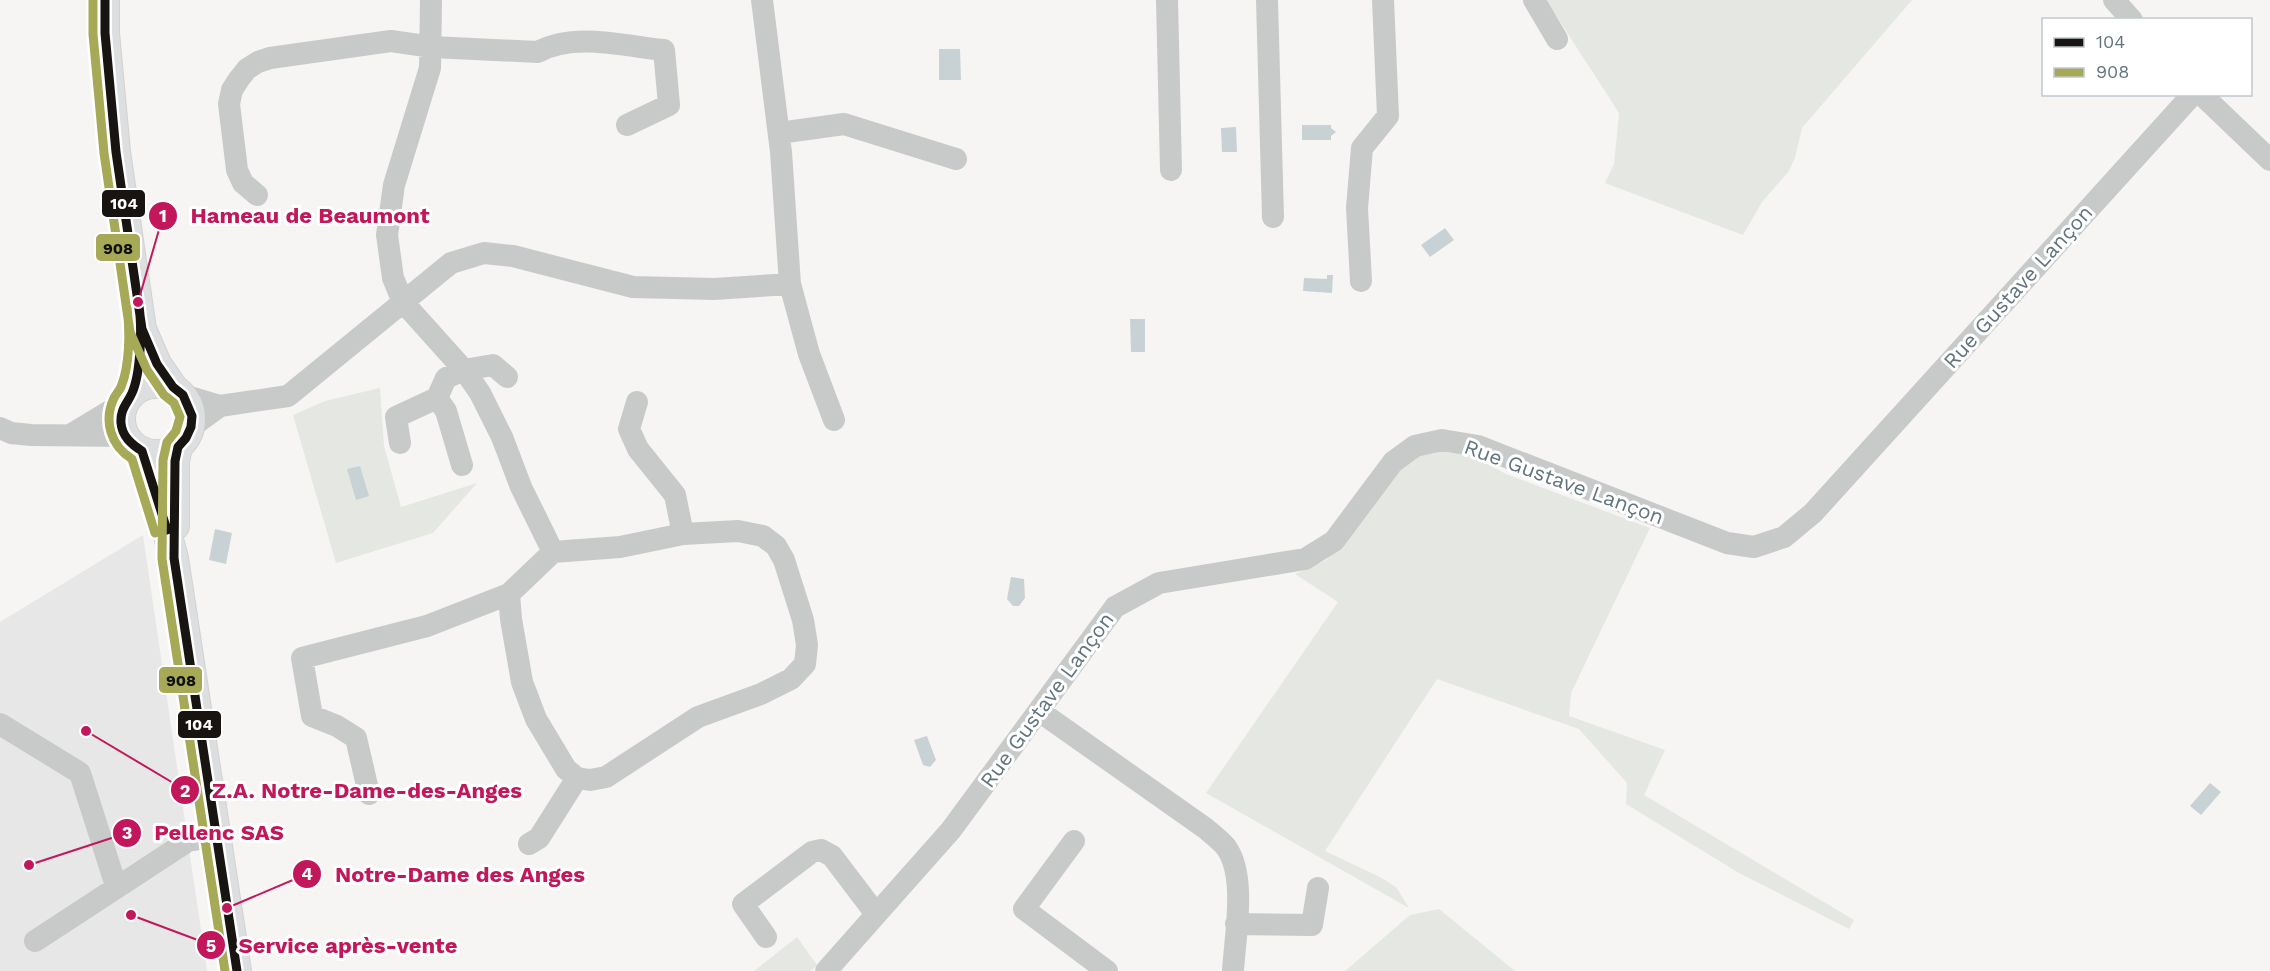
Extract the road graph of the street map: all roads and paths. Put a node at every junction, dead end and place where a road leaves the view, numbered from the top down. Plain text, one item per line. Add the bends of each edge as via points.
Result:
1 (105, 0) edge
2 (431, 0) edge
3 (762, 0) edge
4 (1167, 0) edge
5 (1267, 0) edge
6 (1383, 0) edge
7 (1534, 0) edge
8 (2114, 0) edge
9 (2130, 18) edge
10 (1557, 39) dead end
11 (432, 47) junction
12 (2191, 96) edge
13 (2203, 96) edge
14 (627, 125) dead end
15 (779, 133) junction
16 (956, 159) dead end
17 (2270, 160) edge
18 (1171, 170) dead end
19 (257, 195) dead end
20 (1273, 217) dead end
21 (1361, 281) dead end
22 (790, 284) junction
23 (403, 302) junction
24 (142, 329) junction
25 (464, 370) junction
26 (507, 377) dead end
27 (178, 391) junction
28 (128, 397) junction
29 (437, 398) junction
30 (637, 402) dead end
31 (220, 406) junction
32 (834, 420) dead end
33 (0, 428) edge
34 (72, 434) junction
35 (184, 437) junction
36 (133, 443) junction
37 (400, 443) dead end
38 (462, 465) dead end
39 (683, 534) junction
40 (553, 552) junction
41 (174, 558) junction
42 (509, 594) junction
43 (1039, 711) junction
44 (0, 724) edge
45 (577, 778) junction
46 (369, 794) dead end
47 (216, 836) junction
48 (1074, 841) dead end
49 (529, 844) dead end
50 (116, 886) junction
51 (1318, 888) dead end
52 (876, 914) junction
53 (1236, 924) junction
54 (766, 937) dead end
55 (35, 941) dead end
56 (830, 970) edge
57 (237, 971) edge
58 (1107, 971) edge
59 (1233, 971) edge

1 - 24 main road via 116,152
2 - 11 street
3 - 15 street
4 - 18 street
5 - 20 street
6 - 21 street via 1388,116 1362,148 1357,208
7 - 10 street
8 - 9 street
11 - 14 street via 538,52 552,44 584,42 664,50 669,105
11 - 19 street via 391,41 270,58 247,69 232,90 229,104 237,170 243,183
11 - 23 street via 430,68 394,185 387,235 393,278
12 - 43 street, Rue Gustave Lançon via 1813,513 1784,537 1754,547 1727,543 1478,446 1442,440 1415,446 1393,462 1334,541 1305,559 1159,583 1115,607
13 - 17 street
15 - 16 street via 844,124
15 - 22 street
22 - 23 street via 714,289 633,287 513,256 484,253 451,263
22 - 32 street via 809,354
23 - 25 street
23 - 31 street via 288,396
24 - 27 main road via 157,364
24 - 28 main road
25 - 26 street via 493,365
25 - 29 street via 446,378
25 - 40 street via 502,437 521,488
27 - 28 main road via 151,383
27 - 31 street
27 - 35 main road via 192,416
28 - 34 street
28 - 36 main road via 121,425
29 - 37 street via 396,417
29 - 38 street via 446,411
30 - 39 street via 629,429 638,449 675,495
31 - 35 street
33 - 34 street via 31,435
34 - 36 street
35 - 36 main road via 166,453 154,454
35 - 41 main road via 176,461
36 - 41 main road via 152,478
39 - 40 street via 620,548
39 - 45 street via 738,531 764,536 776,546 803,620 805,664 791,679 761,694 698,717 606,777
40 - 42 street
41 - 47 main road
42 - 45 street via 522,682 536,719 566,768
42 - 46 street via 428,626 302,658 312,716 356,738
43 - 52 street, Rue Gustave Lançon via 951,830
43 - 53 street via 1205,828 1225,847 1234,863 1238,888
44 - 50 street via 80,773
45 - 49 street via 539,838
47 - 50 street via 188,841
47 - 57 main road
48 - 58 street via 1024,909
50 - 55 street
51 - 53 street via 1312,925
52 - 54 street via 832,856 821,850 812,852 743,904
52 - 56 street, Rue Gustave Lançon
53 - 59 street

